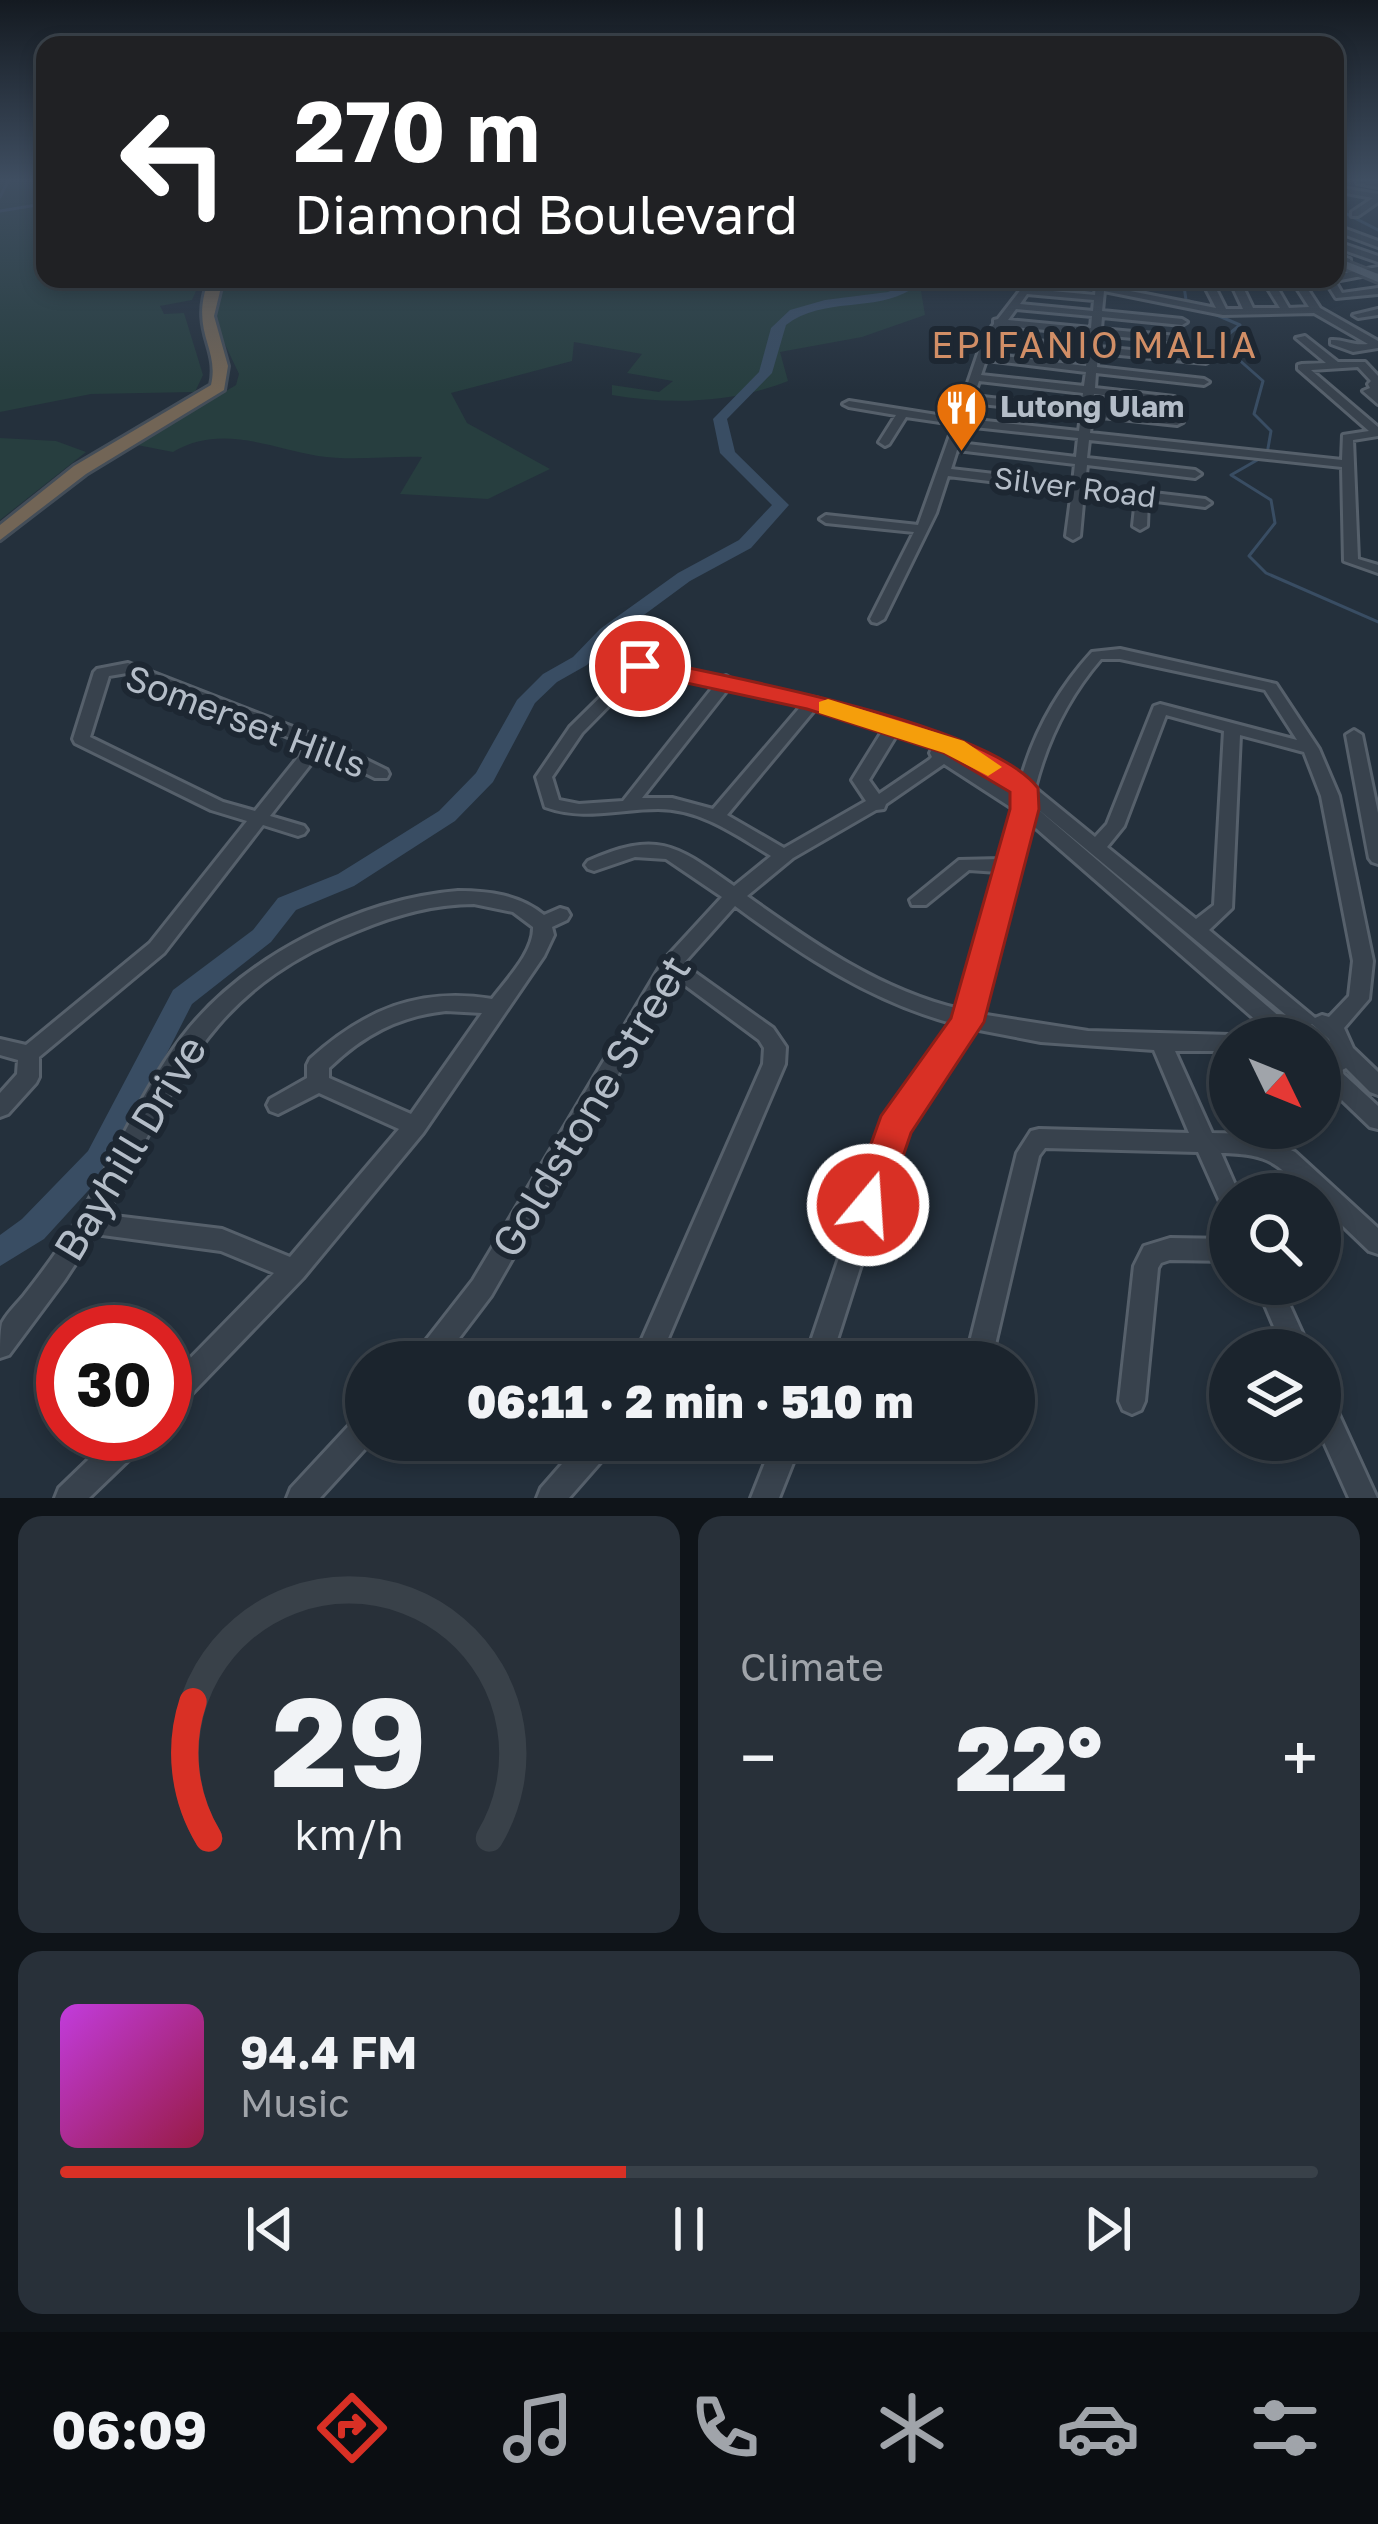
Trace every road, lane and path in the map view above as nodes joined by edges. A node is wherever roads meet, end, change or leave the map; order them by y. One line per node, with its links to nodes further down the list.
1 (1345, 251): 3 (street)
2 (1344, 262): 3 (main road)
3 (1375, 271): 4 (street)
4 (1344, 276)
5 (213, 288): 65 (highway)
6 (1029, 288): 17 (street)
7 (1101, 288): 23 (street)
8 (1105, 288): 16 (street)
9 (1157, 288): 16 (street)
10 (1211, 288): 21 (street)
11 (1238, 288): 20 (street)
12 (1273, 288): 18 (street)
13 (1302, 288): 19 (street)
14 (1335, 288): 15 (street)
15 (1378, 291)
16 (1155, 300): 21 (street)
17 (1015, 306): 23 (street); 25 (street)
18 (1286, 310): 19 (street); 20 (street)
19 (1316, 310): 32 (street)
20 (1249, 311): 21 (street)
21 (1223, 312)
22 (1378, 312): 24 (street)
23 (1098, 315): 26 (street); 27 (street)
24 (1358, 315)
25 (997, 322): 27 (street); 29 (street)
26 (1182, 322)
27 (1096, 332): 30 (street); 33 (street)
28 (1301, 338): 38 (street)
29 (988, 339): 33 (street); 34 (street)
30 (1177, 339)
31 (1335, 342): 32 (street)
32 (1378, 345)
33 (1094, 349): 35 (street); 39 (street)
34 (983, 357): 39 (street); 40 (street)
35 (1206, 360)
36 (1378, 363): 37 (street)
37 (1360, 364): 38 (street); 45 (street)
38 (1335, 365): 51 (street)
39 (1092, 370): 41 (street); 42 (street)
40 (974, 377): 42 (street); 43 (street)
41 (1204, 382)
42 (1089, 391): 44 (street); 48 (street)
43 (968, 399): 48 (street); 49 (street)
44 (1174, 400)
45 (1378, 401)
46 (849, 404): 47 (street)
47 (904, 411): 49 (street); 53 (street)
48 (1085, 412): 50 (street); 52 (street)
49 (962, 422): 52 (street); 54 (street)
50 (1177, 422)
51 (1378, 433): 56 (street)
52 (1083, 436): 55 (street); 56 (street)
53 (885, 442)
54 (953, 446): 55 (street); 57 (street)
55 (1080, 461): 58 (street); 59 (street)
56 (1345, 464): 67 (street)
57 (945, 472): 59 (street, Silver Road); 64 (street)
58 (1195, 474)
59 (1078, 489): 60 (street, Silver Road); 66 (street)
60 (1142, 496): 61 (street, Silver Road); 63 (street)
61 (1205, 503)
62 (826, 519): 64 (street)
63 (1140, 526)
64 (921, 529): 68 (street)
65 (0, 534)
66 (1073, 536)
67 (1378, 569)
68 (877, 619)
69 (726, 681): 70 (street); 79 (street); 79 (street)
70 (813, 702): 72 (street); 81 (street)
71 (1232, 728): 75 (street); 84 (street); 91 (street)
72 (892, 729): 76 (street); 80 (street)
73 (1354, 735): 86 (street)
74 (318, 742): 77 (street, Somerset Hills); 82 (street); 82 (street, Somerset Hills)
75 (1311, 749): 78 (street); 96 (street)
76 (949, 752): 78 (street); 80 (street, Goldstone Street)
77 (381, 774)
78 (1024, 799): 84 (street); 88 (street); 94 (street)
79 (631, 801): 81 (street)
80 (878, 805): 85 (street, Goldstone Street)
81 (716, 817): 85 (street)
82 (257, 822): 83 (street); 102 (street)
83 (298, 830)
84 (1097, 847): 91 (street)
85 (784, 856): 89 (street, Goldstone Street)
86 (1378, 858)
87 (594, 865): 89 (street)
88 (1009, 866): 90 (street); 97 (street)
89 (740, 897): 92 (street, Goldstone Street); 97 (street)
90 (919, 900)
91 (1197, 929): 95 (street)
92 (671, 965): 118 (street, Goldstone Street); 119 (street)
93 (496, 1007): 105 (street); 111 (street); 114 (street, Bayhill Drive)
94 (1261, 1017)
95 (1303, 1017)
96 (1341, 1018)
97 (967, 1022): 98 (street); 120 (street)
98 (1160, 1043): 99 (street); 112 (street)
99 (1209, 1043)
100 (0, 1047): 102 (street)
101 (1341, 1047): 103 (street)
102 (29, 1054): 109 (street)
103 (1345, 1054): 104 (street); 107 (street)
104 (1341, 1059)
105 (318, 1083): 108 (street); 111 (street)
106 (1341, 1086): 110 (street)
107 (1378, 1086)
108 (278, 1106)
109 (0, 1108)
110 (1378, 1120)
111 (415, 1126): 117 (street)
112 (1204, 1141): 113 (street); 115 (street); 121 (street)
113 (1218, 1173)
114 (88, 1223): 117 (street); 122 (street, Bayhill Drive)
115 (1378, 1243)
116 (1209, 1250): 124 (street)
117 (294, 1270): 123 (street)
118 (441, 1341)
119 (654, 1341)
120 (824, 1341)
121 (983, 1341)
122 (0, 1346)
123 (192, 1375)
124 (1132, 1401)
125 (1341, 1449): 134 (street)
126 (345, 1450): 131 (street)
127 (107, 1461): 130 (street)
128 (583, 1461): 132 (street)
129 (780, 1461): 133 (street)
130 (69, 1498)
131 (302, 1498)
132 (551, 1498)
133 (765, 1498)
134 (1363, 1498)

